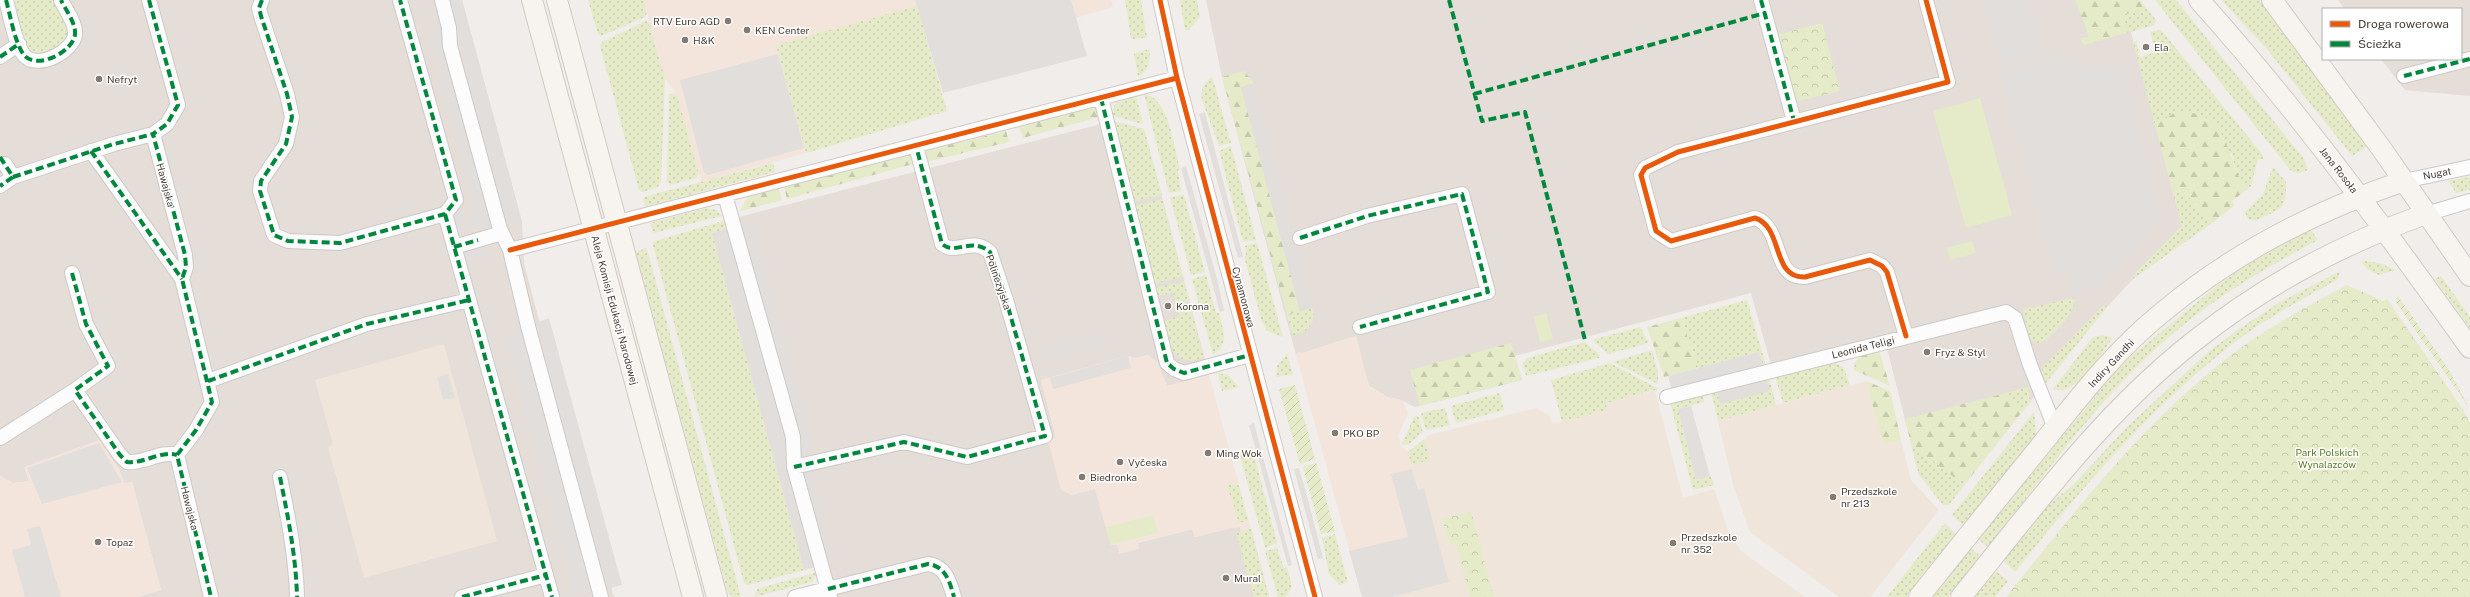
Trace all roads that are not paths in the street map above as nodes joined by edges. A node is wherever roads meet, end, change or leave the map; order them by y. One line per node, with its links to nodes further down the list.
1 (6, 0): 14 (street)
2 (61, 0): 14 (street)
3 (149, 0): 21 (street)
4 (262, 0): 32 (street)
5 (400, 0): 32 (street)
6 (442, 0): 37 (street)
7 (532, 0): 35 (main road, Aleja Komisji Edukacji Narodowej)
8 (557, 0): 34 (main road)
9 (1160, 0): 18 (street, Cynamonowa)
10 (1926, 0): 20 (street)
11 (2199, 0): 30 (main road, Jana Rosoła)
12 (2272, 0): 27 (main road)
13 (1763, 7): 20 (street)
14 (19, 44): 15 (street)
15 (0, 57)
16 (2470, 59): 17 (street)
17 (2404, 76)
18 (1176, 78): 19 (street); 48 (street, Cynamonowa)
19 (1102, 98): 22 (street); 48 (street)
20 (1794, 121): 46 (street)
21 (153, 134): 23 (street); 43 (street, Hawajska)
22 (916, 146): 29 (street); 55 (street, Polinezyjska)
23 (91, 151): 26 (street); 43 (street)
24 (5, 164): 26 (street)
25 (2470, 167): 27 (street, Nugat)
26 (13, 177): 28 (street)
27 (2404, 181): 30 (main road, Indiry Gandhi); 33 (main road)
28 (0, 186)
29 (725, 195): 34 (street); 55 (street)
30 (2359, 196): 36 (main road, Jana Rosoła); 52 (main road, Indiry Gandhi)
31 (2470, 202): 33 (street)
32 (445, 214): 39 (street)
33 (2426, 214): 36 (main road); 42 (main road)
34 (617, 223): 35 (street); 65 (main road)
35 (593, 228): 40 (street); 64 (main road, Aleja Komisji Edukacji Narodowej)
36 (2384, 229): 47 (main road, Jana Rosoła); 70 (main road)
37 (502, 233): 39 (street); 40 (street)
38 (1300, 238): 45 (street)
39 (454, 247): 44 (street)
40 (510, 250): 63 (street)
41 (72, 273): 50 (street)
42 (2470, 276)
43 (182, 279): 49 (street, Hawajska)
44 (469, 300): 49 (street); 57 (street)
45 (1360, 327)
46 (1906, 336): 51 (street, Leonida Teligi); 52 (street, Leonida Teligi)
47 (2470, 348)
48 (1250, 355): 68 (street, Cynamonowa)
49 (208, 381): 54 (street, Hawajska)
50 (75, 390): 53 (street); 54 (street)
51 (1666, 397)
52 (2055, 428): 69 (main road, Indiry Gandhi)
53 (0, 438)
54 (177, 455): 59 (street, Hawajska)
55 (794, 467): 58 (street)
56 (280, 477): 60 (street)
57 (546, 575): 61 (street); 62 (street)
58 (829, 593): 66 (street); 67 (street)
59 (211, 597)
60 (297, 597)
61 (462, 597)
62 (552, 597)
63 (601, 597)
64 (693, 597)
65 (717, 597)
66 (795, 597)
67 (954, 597)
68 (1315, 597)
69 (1919, 597)
70 (1961, 597)

